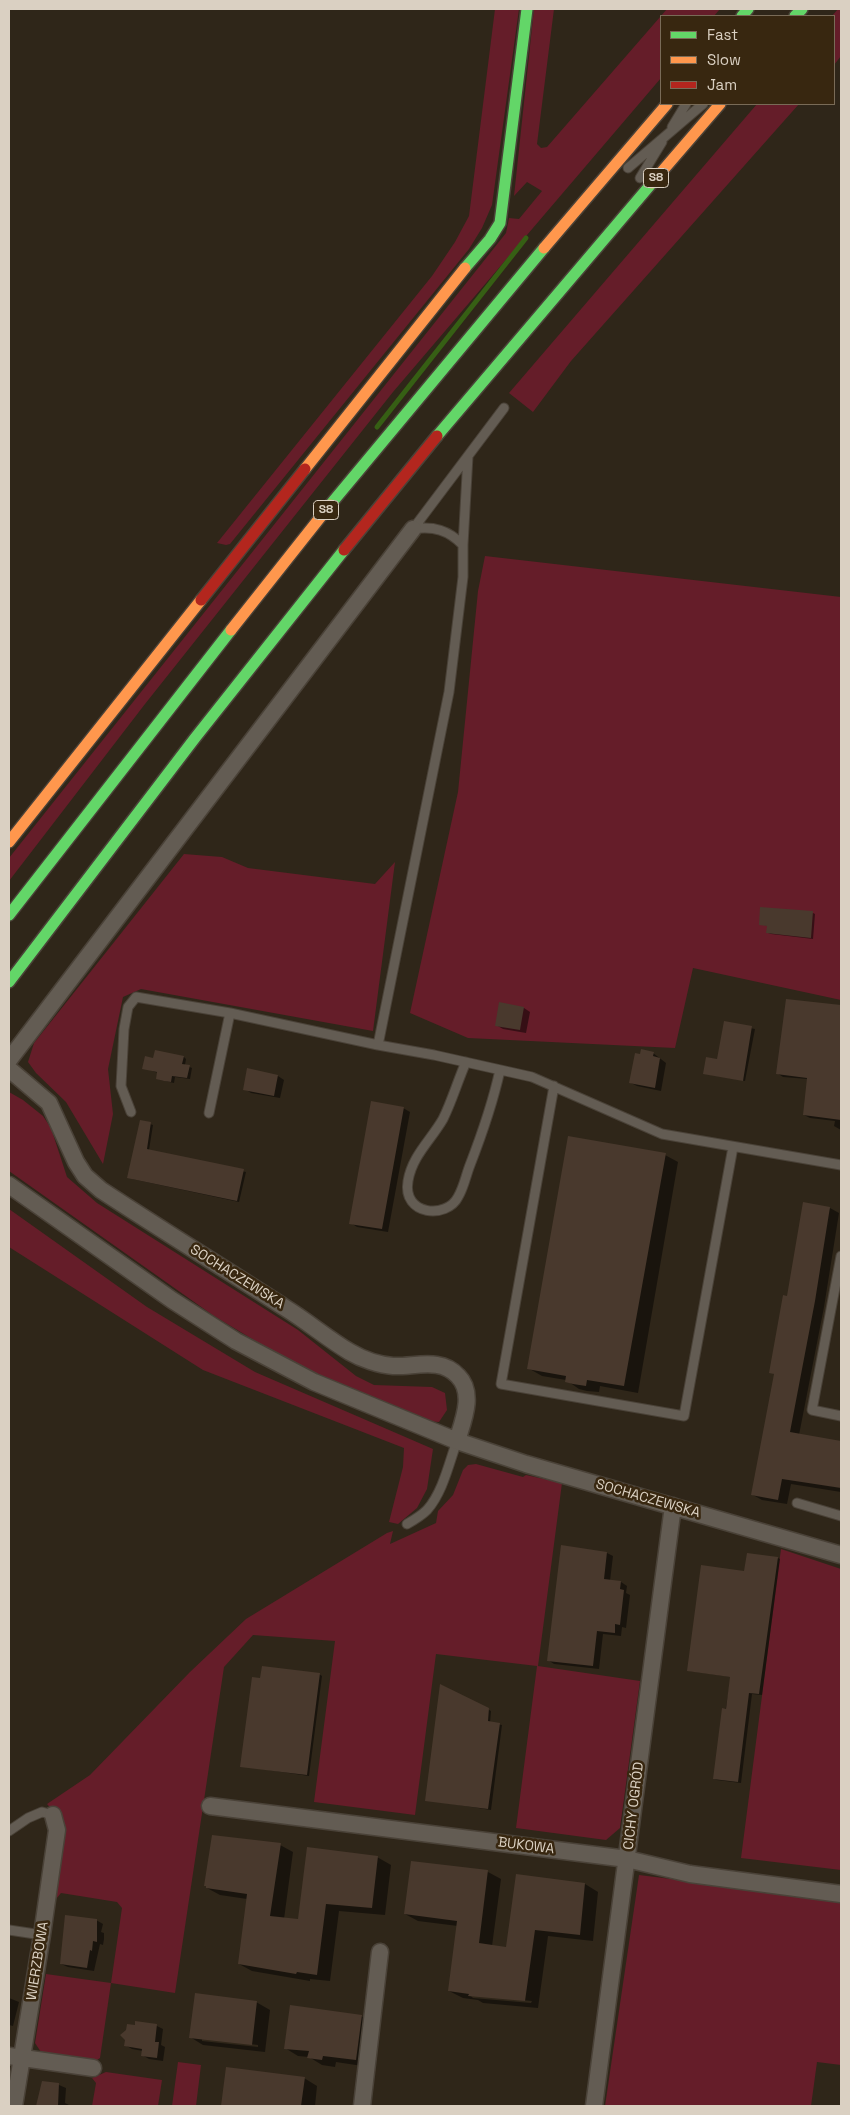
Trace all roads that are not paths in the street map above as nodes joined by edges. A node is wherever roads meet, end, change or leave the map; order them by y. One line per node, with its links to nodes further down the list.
1 (527, 9): 15 (main road)
2 (666, 105): 9 (main road, S8)
3 (685, 105): 6 (lane)
4 (702, 105): 6 (lane)
5 (719, 105): 10 (main road, S8)
6 (667, 134): 7 (lane); 9 (lane)
7 (636, 184)
8 (631, 193): 10 (lane)
9 (567, 220): 16 (main road, S8)
10 (600, 243): 17 (main road, S8)
11 (504, 408): 12 (lane)
12 (468, 456): 13 (lane); 14 (lane)
13 (414, 529): 14 (lane); 20 (street)
14 (463, 545): 19 (lane)
15 (9, 842)
16 (9, 915)
17 (9, 982)
18 (230, 1013): 19 (lane); 25 (lane); 26 (lane)
19 (378, 1044): 21 (lane)
20 (9, 1060)
21 (466, 1062): 23 (lane); 23 (lane)
22 (9, 1069): 32 (street, SOCHACZEWSKA)
23 (500, 1070): 24 (lane)
24 (554, 1086): 27 (lane); 27 (lane)
25 (131, 1112)
26 (209, 1113)
27 (733, 1148): 28 (lane)
28 (841, 1165)
29 (9, 1185): 32 (street, SOCHACZEWSKA)
30 (841, 1256): 31 (lane)
31 (841, 1416)
32 (457, 1441): 34 (street, SOCHACZEWSKA); 36 (lane)
33 (797, 1503): 35 (lane)
34 (673, 1506): 37 (street, SOCHACZEWSKA); 41 (street, CICHY OGRÓD)
35 (841, 1516)
36 (408, 1524)
37 (841, 1555)
38 (210, 1806): 41 (street, BUKOWA)
39 (54, 1815): 40 (lane); 44 (street, WIERZBOWA)
40 (9, 1831)
41 (627, 1859): 42 (street, BUKOWA); 50 (street, CICHY OGRÓD)
42 (841, 1894)
43 (9, 1930): 44 (lane)
44 (42, 1935): 46 (street, WIERZBOWA)
45 (380, 1952): 49 (street)
46 (16, 2057): 47 (street); 48 (street, WIERZBOWA)
47 (93, 2068)
48 (14, 2106)
49 (362, 2106)
50 (594, 2106)

